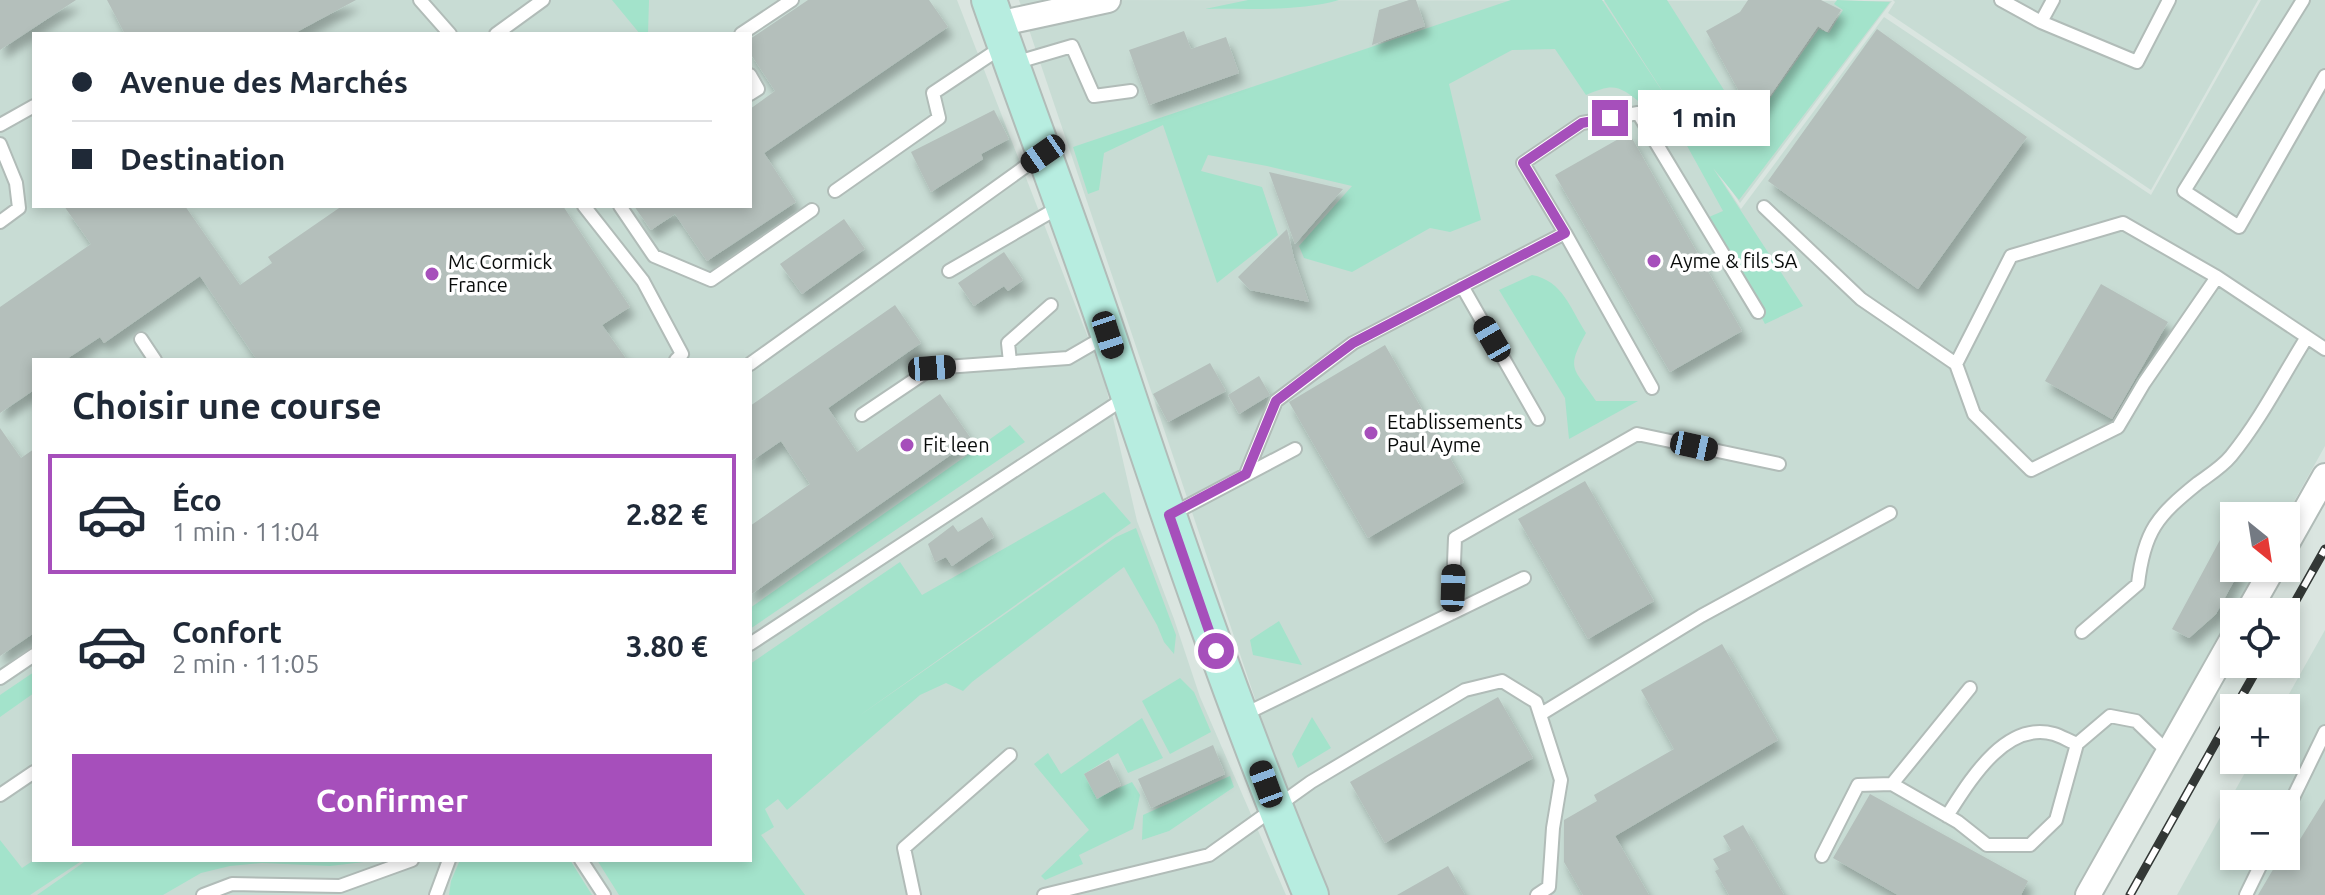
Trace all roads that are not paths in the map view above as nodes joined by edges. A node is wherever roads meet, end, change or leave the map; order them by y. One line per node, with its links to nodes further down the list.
1 (420, 0): 11 (lane)
2 (543, 0): 12 (lane)
3 (792, 0): 13 (lane)
4 (1108, 0): 10 (street)
5 (2001, 0): 9 (lane)
6 (2053, 0): 9 (lane)
7 (2169, 0): 9 (lane)
8 (2303, 0): 14 (lane)
9 (2041, 22)
10 (1008, 25): 15 (lane); 19 (street); 20 (lane)
11 (448, 32)
12 (499, 32)
13 (744, 32)
14 (2325, 76)
15 (1131, 91)
16 (32, 107): 17 (lane)
17 (0, 125)
18 (0, 144): 26 (lane)
19 (1043, 154): 21 (street); 40 (lane)
20 (835, 191)
21 (1062, 206): 28 (lane); 33 (street)
22 (1764, 207): 41 (lane)
23 (586, 208): 38 (lane)
24 (621, 208): 25 (lane)
25 (812, 210)
26 (0, 222)
27 (1565, 233): 30 (lane); 32 (lane); 42 (lane)
28 (949, 271)
29 (2217, 277): 34 (lane); 41 (lane); 41 (lane)
30 (1462, 286): 45 (lane); 48 (lane)
31 (1051, 305): 39 (lane)
32 (1758, 312)
33 (1108, 335): 39 (lane); 43 (street)
34 (2307, 337): 36 (lane); 55 (lane)
35 (141, 339): 37 (lane)
36 (2325, 349)
37 (154, 358)
38 (678, 358)
39 (1010, 362): 44 (lane)
40 (752, 363)
41 (1956, 364)
42 (1652, 388)
43 (1128, 396): 51 (street); 56 (lane)
44 (862, 415)
45 (1538, 419)
46 (1295, 449): 48 (lane)
47 (1779, 464): 54 (lane)
48 (1246, 474): 51 (lane)
49 (2325, 476): 52 (street)
50 (1890, 513): 61 (lane)
51 (1169, 515): 62 (street)
52 (2300, 520)
53 (1524, 578): 54 (lane)
54 (1452, 613): 62 (lane)
55 (2082, 632)
56 (752, 643)
57 (32, 656): 59 (lane)
58 (2220, 661): 65 (street)
59 (0, 678)
60 (1970, 688): 68 (lane)
61 (1541, 714): 71 (lane); 85 (lane)
62 (1240, 716): 71 (street)
63 (2325, 732): 69 (lane)
64 (2077, 744): 65 (lane); 72 (lane); 72 (lane)
65 (2168, 752): 86 (street)
66 (1010, 755): 82 (lane)
67 (32, 773): 70 (lane)
68 (1892, 784): 72 (lane); 73 (lane)
69 (2297, 790)
70 (0, 795)
71 (1274, 807): 83 (lane); 84 (street)
72 (1947, 816)
73 (1822, 856)
74 (407, 862): 78 (lane)
75 (448, 862): 80 (lane)
76 (582, 862): 81 (lane)
77 (2258, 870): 87 (lane)
78 (340, 891): 79 (lane)
79 (203, 895)
80 (436, 895)
81 (604, 895)
82 (914, 895)
83 (1044, 895)
84 (1311, 895)
85 (1537, 895)
86 (2088, 895)
87 (2246, 895)

